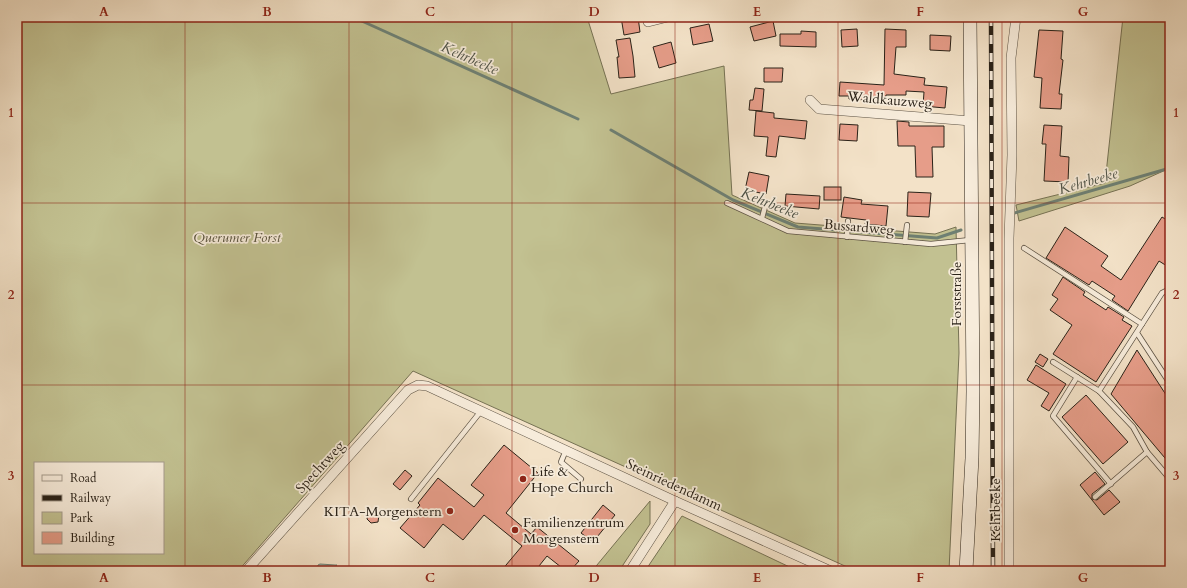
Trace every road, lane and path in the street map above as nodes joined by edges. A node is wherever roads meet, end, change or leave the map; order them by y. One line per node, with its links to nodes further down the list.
1 (668, 17): 5 (street)
2 (821, 17): 3 (street)
3 (970, 17): 7 (main road, Forststraße)
4 (1016, 17): 40 (street, Kehrbeeke)
5 (648, 22)
6 (810, 100): 7 (street, Waldkauzweg)
7 (971, 121): 14 (main road, Forststraße)
8 (727, 203): 10 (lane, Bussardweg)
9 (766, 203): 10 (lane)
10 (762, 218): 13 (lane, Bussardweg)
11 (848, 221): 13 (lane)
12 (907, 225): 15 (lane)
13 (846, 237): 15 (lane, Bussardweg)
14 (972, 239): 15 (lane, Bussardweg); 39 (main road, Forststraße)
15 (905, 242)
16 (1024, 248): 18 (lane)
17 (1170, 289): 18 (lane)
18 (1142, 324): 19 (lane)
19 (1136, 333): 22 (lane); 24 (lane)
20 (1053, 362): 21 (lane)
21 (1077, 377): 24 (lane); 32 (lane)
22 (1169, 382)
23 (418, 385): 25 (street, Steinriedendamm); 36 (street, Spechtweg)
24 (1099, 390): 27 (lane)
25 (481, 411): 26 (street, Steinriedendamm); 34 (lane)
26 (566, 450): 30 (lane); 35 (street, Steinriedendamm)
27 (1147, 452): 29 (lane); 32 (lane)
28 (1170, 470): 29 (lane)
29 (1166, 474): 31 (lane)
30 (581, 479)
31 (1170, 479)
32 (1111, 484): 33 (lane)
33 (1095, 497)
34 (411, 498)
35 (676, 502): 37 (street); 38 (street, Steinriedendamm)
36 (246, 571)
37 (630, 571)
38 (831, 571)
39 (966, 571)
40 (1009, 571)

